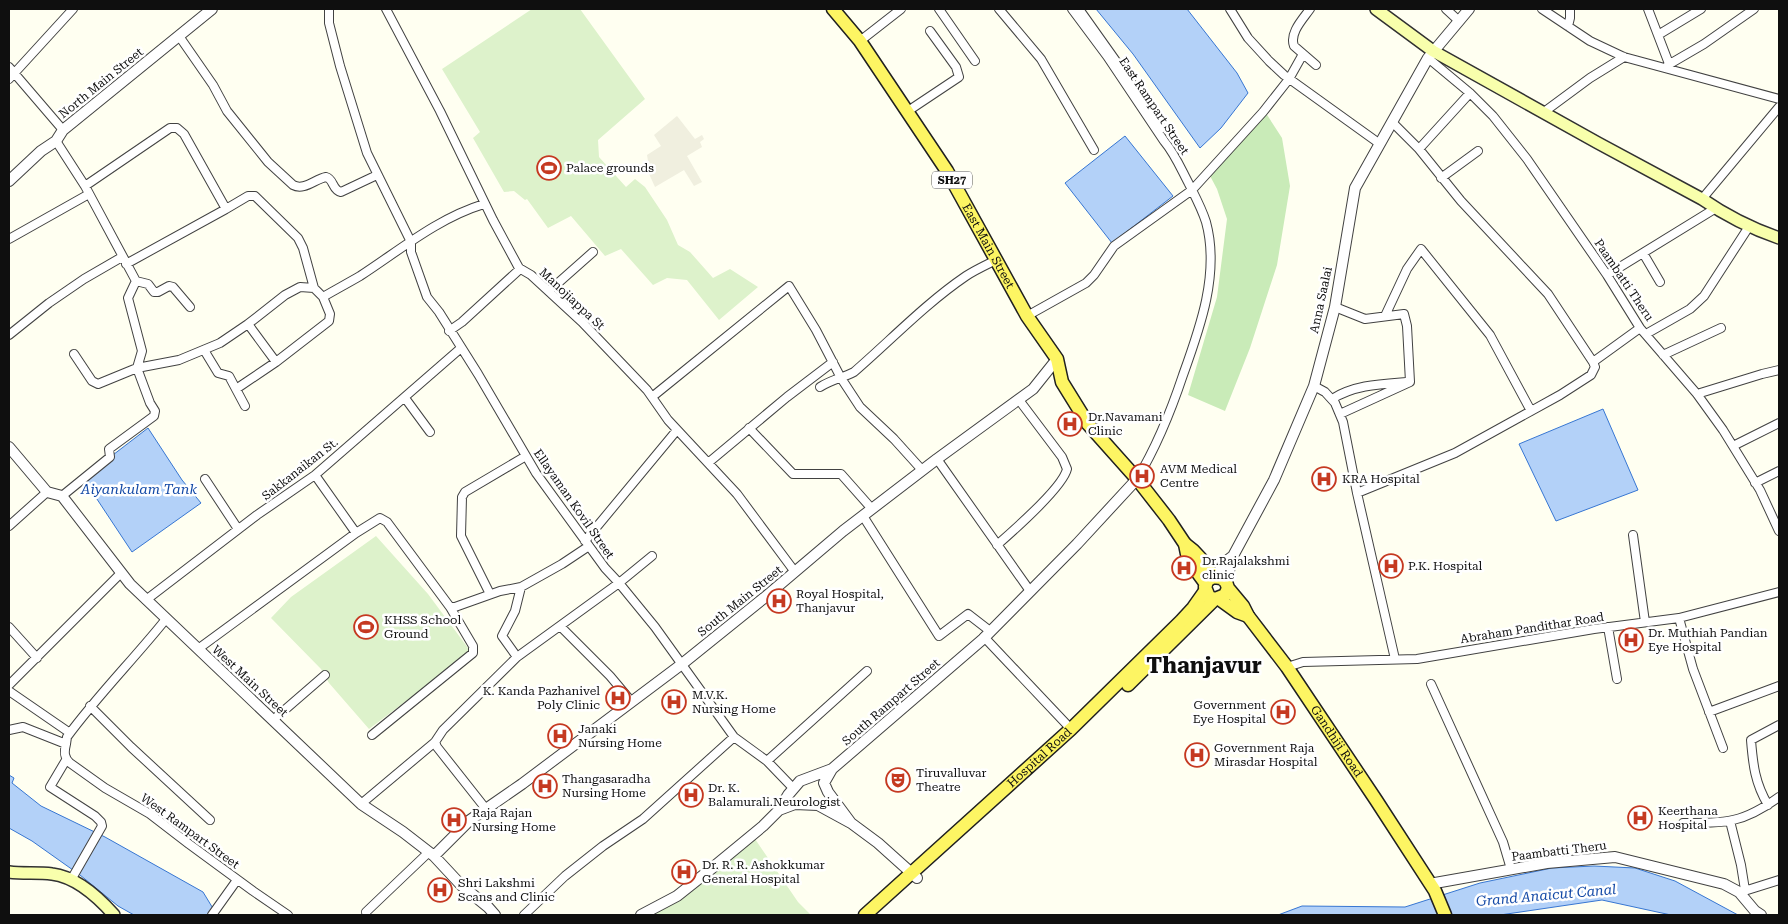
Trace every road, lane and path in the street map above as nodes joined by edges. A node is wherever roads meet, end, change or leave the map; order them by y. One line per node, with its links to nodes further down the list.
1 (74, 9): 33 (street)
2 (212, 9): 25 (street, North Main Street)
3 (329, 9): 49 (street)
4 (386, 9): 56 (street, Manojiappa St)
5 (833, 9): 26 (main road, East Main Street / SH27)
6 (901, 9): 26 (street)
7 (939, 9): 30 (street)
8 (999, 9): 46 (street)
9 (1072, 9): 48 (street, East Rampart Street)
10 (1079, 9): 48 (street)
11 (1230, 9): 34 (street)
12 (1310, 9): 27 (street)
13 (1376, 9): 28 (main road)
14 (1446, 9): 21 (street)
15 (1469, 9): 21 (street, Anna Saalai)
16 (1542, 9): 22 (street)
17 (1570, 9): 22 (street)
18 (1648, 9): 24 (street)
19 (1701, 9): 24 (street)
20 (1754, 9): 32 (street)
21 (1459, 21): 28 (street, Anna Saalai)
22 (1568, 26): 29 (street)
23 (930, 30): 39 (street)
24 (1658, 35): 32 (street)
25 (179, 36): 42 (street, North Main Street); 49 (street)
26 (860, 41): 39 (main road, East Main Street / SH27)
27 (1303, 54): 31 (street); 34 (street)
28 (1431, 55): 36 (street, Paambatti Theru); 40 (main road); 41 (street, Anna Saalai)
29 (1624, 57): 32 (street); 40 (street)
30 (974, 61)
31 (1316, 65)
32 (1670, 68): 37 (street)
33 (12, 70): 35 (street); 42 (street)
34 (1289, 78): 44 (street); 53 (street)
35 (9, 79)
36 (1470, 93): 45 (street); 68 (street, Paambatti Theru)
37 (1779, 99)
38 (1779, 107): 55 (street)
39 (908, 111): 66 (main road, East Main Street / SH27)
40 (1544, 112): 55 (main road)
41 (1392, 122): 44 (street, Anna Saalai); 45 (street)
42 (63, 130): 43 (street, North Main Street)
43 (56, 141): 51 (street, North Main Street); 52 (street)
44 (1380, 144): 75 (street, Anna Saalai)
45 (1419, 149): 50 (street)
46 (1094, 150)
47 (1478, 151): 50 (street)
48 (1173, 152): 53 (street, East Rampart Street)
49 (377, 174): 62 (street)
50 (1441, 178): 90 (street)
51 (9, 180)
52 (85, 186): 54 (street); 58 (street)
53 (1192, 190): 76 (street); 119 (street, East Rampart Street)
54 (89, 194): 61 (street); 65 (street)
55 (1702, 199): 57 (main road)
56 (484, 204): 62 (street); 67 (street, Manojiappa St)
57 (1716, 208): 59 (main road); 64 (street)
58 (226, 209): 65 (street); 71 (street)
59 (1750, 225): 60 (main road); 80 (street)
60 (1779, 238)
61 (9, 239)
62 (411, 242): 73 (street); 81 (street, Ellayaman Kovil Street)
63 (593, 252): 72 (street)
64 (1643, 253): 68 (street); 70 (street)
65 (124, 260): 69 (street); 82 (street)
66 (996, 260): 76 (main road, East Main Street / SH27); 93 (street)
67 (520, 269): 72 (street, Manojiappa St); 81 (street)
68 (1607, 275): 80 (street, Paambatti Theru)
69 (136, 281): 74 (street); 91 (street)
70 (1660, 282)
71 (314, 288): 73 (street); 78 (street)
72 (549, 291): 99 (street, Manojiappa St)
73 (322, 297): 88 (street)
74 (190, 307)
75 (1334, 307): 77 (street); 95 (street, Anna Saalai)
76 (1027, 316): 87 (main road, East Main Street / SH27)
77 (1384, 316): 94 (street); 104 (street)
78 (248, 324): 84 (street); 88 (street)
79 (1721, 328): 86 (street)
80 (1643, 331): 86 (street, Paambatti Theru); 90 (street)
81 (451, 333): 83 (street, Ellayaman Kovil Street)
82 (9, 335)
83 (461, 348): 100 (street, Sakkanaikan St.); 112 (street, Ellayaman Kovil Street)
84 (204, 350): 91 (street); 97 (street)
85 (74, 354): 91 (street)
86 (1663, 355): 98 (street, Paambatti Theru)
87 (1057, 360): 102 (street, South Main Street); 119 (main road, SH27)
88 (276, 362): 97 (street)
89 (833, 362): 93 (street); 99 (street); 107 (street)
90 (1593, 362): 104 (street)
91 (137, 368): 123 (street)
92 (1779, 370): 98 (street)
93 (841, 378): 96 (street); 115 (street)
94 (1410, 382): 101 (street); 105 (street)
95 (1314, 386): 101 (street); 137 (street, Anna Saalai)
96 (820, 387)
97 (236, 388): 103 (street)
98 (1697, 394): 110 (street, Paambatti Theru)
99 (652, 397): 108 (street, Manojiappa St)
100 (405, 398): 109 (street); 117 (street, Sakkanaikan St.)
101 (1332, 399): 105 (street)
102 (1019, 400): 113 (street, South Main Street); 132 (street)
103 (245, 406)
104 (1531, 411): 122 (street)
105 (1340, 414): 122 (street)
106 (1779, 423): 110 (street)
107 (749, 428): 114 (street); 124 (street)
108 (677, 430): 114 (street, Manojiappa St); 131 (street)
109 (430, 432)
110 (1733, 446): 120 (street, Paambatti Theru)
111 (9, 447): 121 (street)
112 (526, 456): 131 (street, Ellayaman Kovil Street); 141 (street)
113 (937, 458): 115 (street, South Main Street); 132 (street)
114 (708, 463): 134 (street, Manojiappa St)
115 (922, 470): 124 (street, South Main Street)
116 (1779, 471): 120 (street)
117 (315, 474): 127 (street, Sakkanaikan St.); 129 (street)
118 (205, 479): 127 (street)
119 (1137, 479): 137 (main road, SH27); 139 (street, South Rampart Street)
120 (1755, 483): 128 (street, Paambatti Theru)
121 (47, 492): 123 (street); 126 (street)
122 (1357, 493): 156 (street)
123 (62, 496): 135 (street, West Main Street)
124 (872, 509): 125 (street, South Main Street)
125 (863, 516): 134 (street, South Main Street); 152 (street)
126 (9, 526)
127 (238, 530): 143 (street, Sakkanaikan St.)
128 (1779, 530)
129 (356, 533): 144 (street); 153 (street)
130 (1633, 535): 148 (street)
131 (587, 544): 136 (street, Ellayaman Kovil Street); 138 (street)
132 (997, 544): 139 (street)
133 (652, 556): 136 (street)
134 (795, 572): 157 (street, South Main Street)
135 (120, 574): 143 (street, West Main Street); 155 (street)
136 (619, 583): 149 (street); 157 (street, Ellayaman Kovil Street)
137 (1215, 583): 142 (main road, Gandhiji Road); 145 (main road, Gandhiji Road / SH27); 171 (main road, Hospital Road)
138 (521, 587): 141 (street); 154 (street)
139 (1030, 591): 152 (street, South Rampart Street)
140 (1779, 592): 146 (street, Abraham Pandithar Road)
141 (490, 594): 144 (street)
142 (1217, 599): 145 (main road, Gandhiji Road / SH27); 195 (main road, Hospital Road)
143 (146, 600): 147 (street, West Main Street)
144 (450, 607): 174 (street)
145 (1248, 616): 158 (main road, Gandhiji Road / SH27)
146 (1679, 618): 148 (street, Abraham Pandithar Road); 168 (street)
147 (166, 619): 153 (street, West Main Street); 167 (street)
148 (1646, 622): 151 (street, Abraham Pandithar Road)
149 (560, 626): 154 (street); 166 (street)
150 (9, 627): 155 (street)
151 (1608, 627): 156 (street, Abraham Pandithar Road); 161 (street)
152 (987, 634): 171 (street); 181 (street, South Rampart Street)
153 (198, 649): 169 (street, West Main Street)
154 (516, 657): 176 (street)
155 (37, 658): 163 (street)
156 (1395, 659): 158 (street, Abraham Pandithar Road)
157 (682, 664): 166 (street, South Main Street); 175 (street, Ellayaman Kovil Street)
158 (1286, 667): 199 (main road, Gandhiji Road / SH27)
159 (867, 672): 180 (street)
160 (325, 675): 169 (street)
161 (1617, 679)
162 (1431, 684): 193 (street)
163 (9, 685)
164 (1779, 686): 168 (street)
165 (9, 691): 173 (street)
166 (631, 701): 186 (street, South Main Street)
167 (90, 706): 173 (street); 188 (street)
168 (1709, 712): 178 (street)
169 (273, 720): 184 (street, West Main Street)
170 (1779, 725): 185 (street)
171 (1071, 729): 195 (main road, Hospital Road)
172 (9, 730): 177 (street)
173 (70, 733): 177 (street)
174 (372, 735)
175 (734, 737): 180 (street, Ellayaman Kovil Street); 206 (street)
176 (435, 742): 184 (street); 186 (street)
177 (66, 744): 179 (street)
178 (1723, 748)
179 (66, 760): 196 (street); 197 (street, West Rampart Street)
180 (767, 761): 182 (street, Ellayaman Kovil Street)
181 (832, 770): 182 (street, South Rampart Street); 190 (street)
182 (793, 788): 187 (street, South Rampart Street)
183 (1779, 797): 185 (street)
184 (361, 804): 192 (street, West Main Street)
185 (1768, 805): 189 (street)
186 (486, 809): 192 (street, South Main Street)
187 (779, 810): 190 (street); 207 (street, South Rampart Street)
188 (210, 820)
189 (1730, 822): 191 (street); 200 (street)
190 (851, 823): 195 (street)
191 (1683, 824)
192 (431, 854): 201 (street); 205 (street, West Main Street)
193 (1511, 869): 199 (street, Paambatti Theru); 200 (street, Paambatti Theru)
194 (9, 872): 196 (main road)
195 (914, 876): 208 (main road, Hospital Road); 209 (main road, Hospital Road)
196 (73, 877): 202 (main road)
197 (237, 880): 203 (street); 204 (street, West Rampart Street)
198 (1779, 880): 200 (street)
199 (1433, 890): 210 (main road, Gandhiji Road / SH27); 211 (main road, SH27)
200 (1742, 891): 212 (street, Paambatti Theru)
201 (366, 912)
202 (114, 915)
203 (212, 915)
204 (288, 915)
205 (494, 915)
206 (524, 915)
207 (641, 915)
208 (866, 915)
209 (876, 915)
210 (1437, 915)
211 (1445, 915)
212 (1761, 915)

